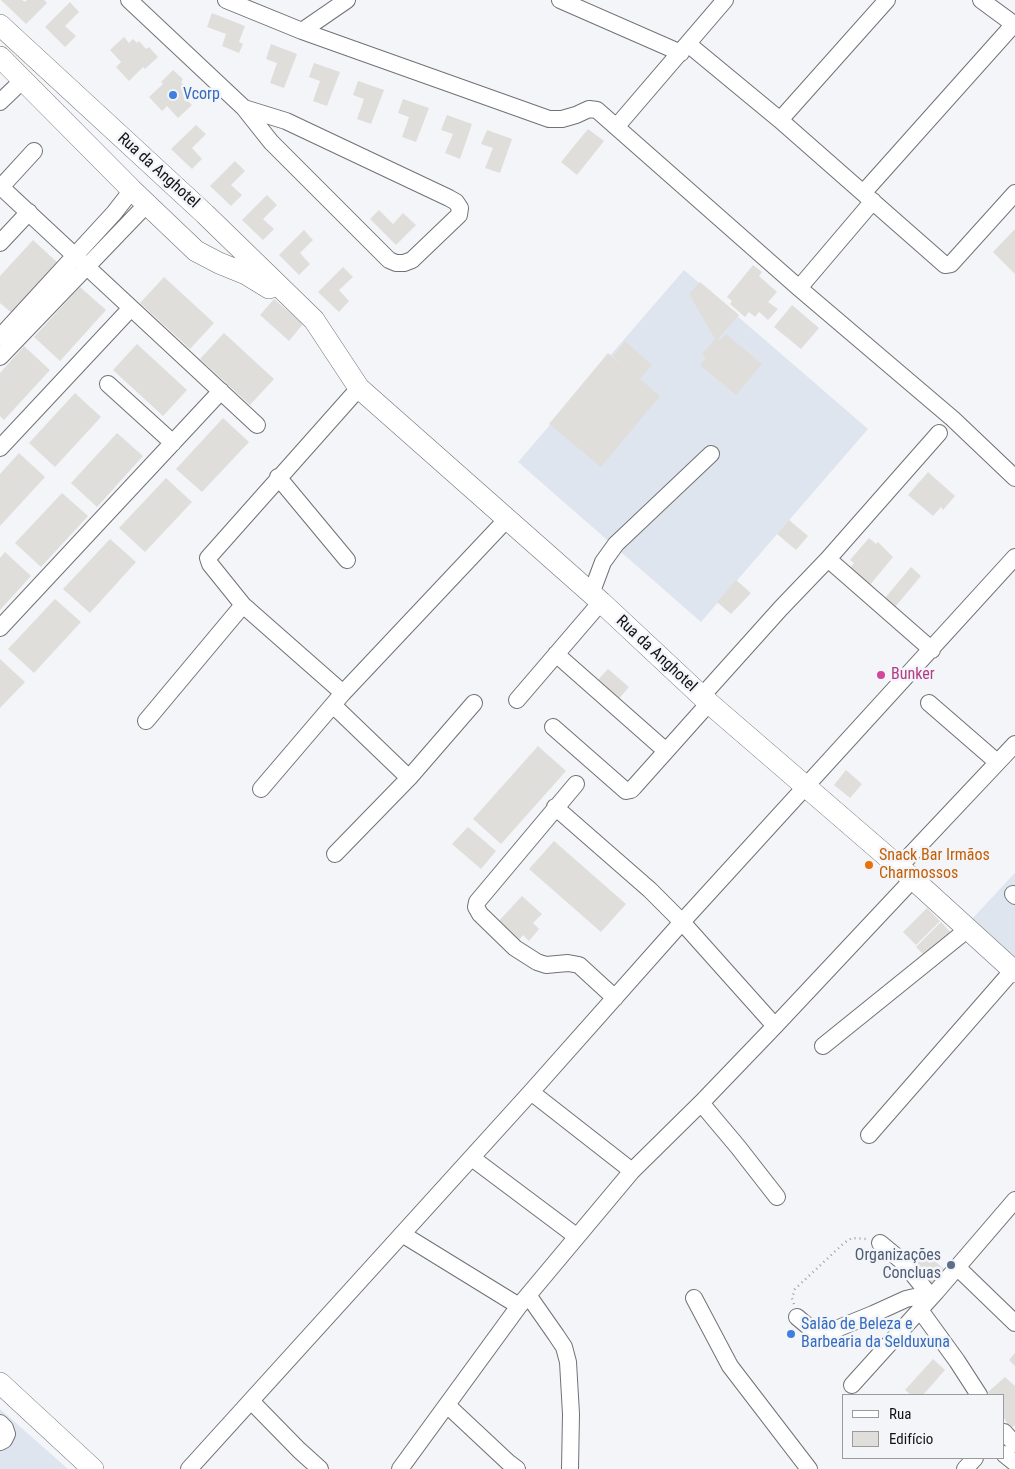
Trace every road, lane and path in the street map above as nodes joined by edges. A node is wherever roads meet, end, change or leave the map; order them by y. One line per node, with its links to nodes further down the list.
1 (129, 0): 15 (street)
2 (226, 0): 10 (street)
3 (347, 0): 10 (street)
4 (560, 0): 11 (street)
5 (726, 0): 11 (street)
6 (886, 0): 16 (street)
7 (981, 0): 8 (street)
8 (1014, 24): 23 (street)
9 (0, 25): 30 (main road, Rua da Anghotel)
10 (302, 31): 18 (street)
11 (685, 48): 16 (street); 18 (street)
12 (0, 58): 13 (main road, Rua da Anghotel)
13 (23, 80): 14 (street); 24 (main road, Rua da Anghotel)
14 (0, 102)
15 (244, 108): 17 (street); 19 (street)
16 (780, 120): 23 (street)
17 (286, 121): 19 (street); 19 (street)
18 (618, 126): 28 (street)
19 (271, 142)
20 (34, 151): 21 (street)
21 (3, 193): 25 (street)
22 (1015, 193): 23 (street)
23 (868, 196): 28 (street)
24 (139, 197): 27 (street); 30 (main road, Rua da Anghotel)
25 (28, 212): 26 (street); 27 (street)
26 (0, 243)
27 (81, 261): 29 (street); 31 (street); 32 (street)
28 (799, 288): 42 (street)
29 (131, 308): 35 (street); 39 (street)
30 (314, 320): 34 (main road, Rua da Anghotel)
31 (0, 337)
32 (0, 358)
33 (108, 384): 38 (street)
34 (359, 388): 41 (street); 43 (main road, Rua da Anghotel)
35 (221, 392): 36 (street); 38 (street)
36 (257, 424)
37 (939, 434): 45 (street)
38 (172, 443): 49 (street)
39 (0, 448)
40 (711, 454): 47 (street)
41 (278, 477): 46 (street); 48 (street)
42 (1015, 478)
43 (507, 518): 47 (main road, Rua da Anghotel); 52 (street)
44 (1015, 557): 50 (street)
45 (828, 559): 50 (street); 53 (street)
46 (347, 560)
47 (596, 598): 51 (street); 53 (main road, Rua da Anghotel)
48 (244, 605): 52 (street); 57 (street)
49 (0, 628)
50 (932, 650): 65 (street)
51 (556, 654): 54 (street); 60 (street)
52 (338, 699): 62 (street); 64 (street)
53 (705, 699): 60 (street); 65 (main road, Rua da Anghotel)
54 (517, 700)
55 (474, 703): 62 (street)
56 (929, 703): 61 (street)
57 (146, 720)
58 (553, 727): 60 (street)
59 (1015, 744): 61 (street)
60 (666, 750)
61 (998, 762): 68 (street)
62 (408, 778): 67 (street)
63 (576, 784): 66 (street)
64 (261, 788)
65 (806, 788): 68 (main road, Rua da Anghotel); 69 (street)
66 (555, 807): 69 (street); 72 (street)
67 (335, 854)
68 (906, 873): 70 (main road, Rua da Anghotel); 73 (street)
69 (682, 922): 72 (street); 73 (street)
70 (968, 929): 71 (main road, Rua da Anghotel); 74 (street)
71 (1014, 971): 77 (street)
72 (615, 998): 75 (street)
73 (775, 1026): 76 (street)
74 (823, 1046)
75 (531, 1092): 78 (street); 79 (street)
76 (701, 1103): 79 (street); 80 (street)
77 (869, 1135)
78 (472, 1158): 82 (street); 83 (street)
79 (632, 1171): 83 (street)
80 (777, 1197)
81 (1015, 1200): 86 (street)
82 (402, 1234): 89 (street); 96 (street)
83 (576, 1236): 89 (street)
84 (852, 1238): 91 (path)
85 (880, 1243): 87 (street)
86 (957, 1267): 87 (street); 92 (street)
87 (932, 1293): 90 (street); 91 (street)
88 (694, 1298): 111 (street)
89 (523, 1300): 97 (street); 110 (street)
90 (920, 1310): 93 (street); 95 (street)
91 (797, 1317)
92 (1015, 1323)
93 (852, 1385)
94 (1, 1386): 106 (main road)
95 (977, 1394)
96 (251, 1401): 107 (street); 108 (street)
97 (447, 1405): 105 (street); 109 (street)
98 (0, 1423): 100 (street)
99 (1005, 1433): 101 (street)
100 (0, 1442)
101 (1015, 1444)
102 (1005, 1455): 104 (street)
103 (974, 1459): 112 (street)
104 (1015, 1463)
105 (510, 1467)
106 (93, 1469)
107 (189, 1469)
108 (320, 1469)
109 (400, 1469)
110 (570, 1469)
111 (809, 1469)
112 (965, 1469)

